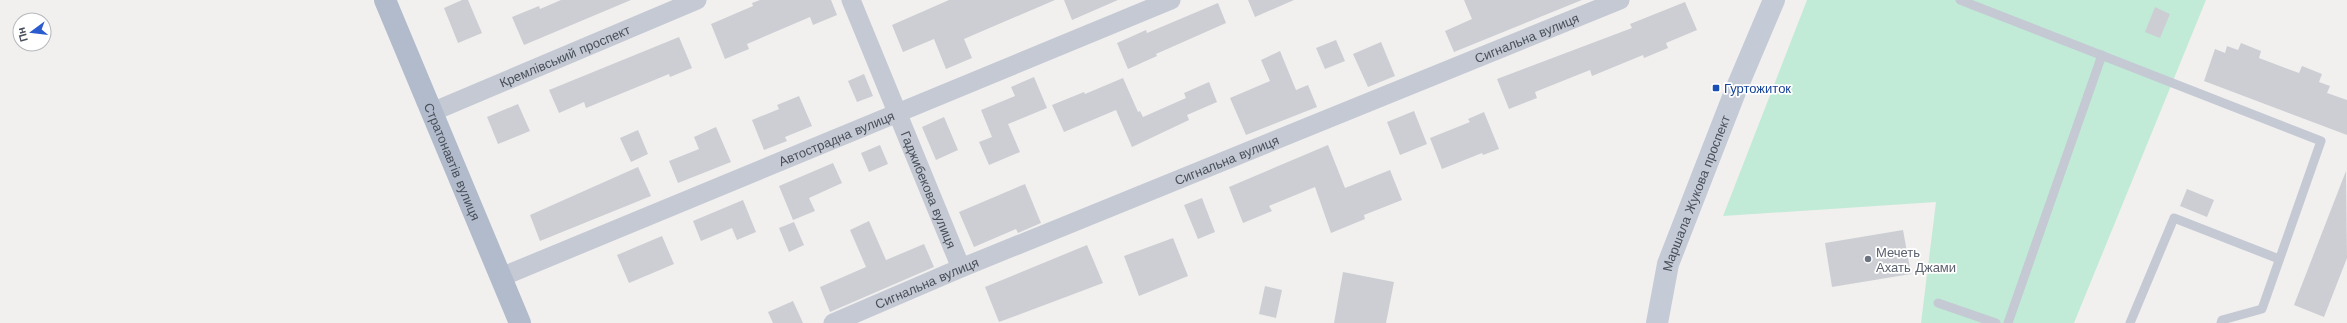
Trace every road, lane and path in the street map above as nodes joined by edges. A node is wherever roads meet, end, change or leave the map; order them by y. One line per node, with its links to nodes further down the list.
1 (385, 0): 9 (main road, Стратонавтів вулиця)
2 (697, 0): 9 (street, Кремлівський проспект)
3 (851, 0): 10 (street, Гаджибекова вулиця)
4 (1171, 0): 10 (street, Автострадна вулиця)
5 (1620, 0): 12 (street, Сигнальна вулиця)
6 (1774, 0): 17 (street, Маршала Жукова проспект)
7 (1960, 0): 8 (lane)
8 (2102, 55): 11 (lane); 19 (lane)
9 (432, 112): 13 (main road, Стратонавтів вулиця)
10 (897, 114): 12 (street, Гаджибекова вулиця); 13 (street, Автострадна вулиця)
11 (2279, 259): 20 (lane); 21 (lane)
12 (961, 268): 16 (street, Сигнальна вулиця)
13 (501, 277): 15 (main road, Стратонавтів вулиця)
14 (1938, 303): 18 (lane)
15 (520, 323)
16 (833, 323)
17 (1657, 323)
18 (1996, 323)
19 (2008, 323)
20 (2130, 323)
21 (2221, 323)

